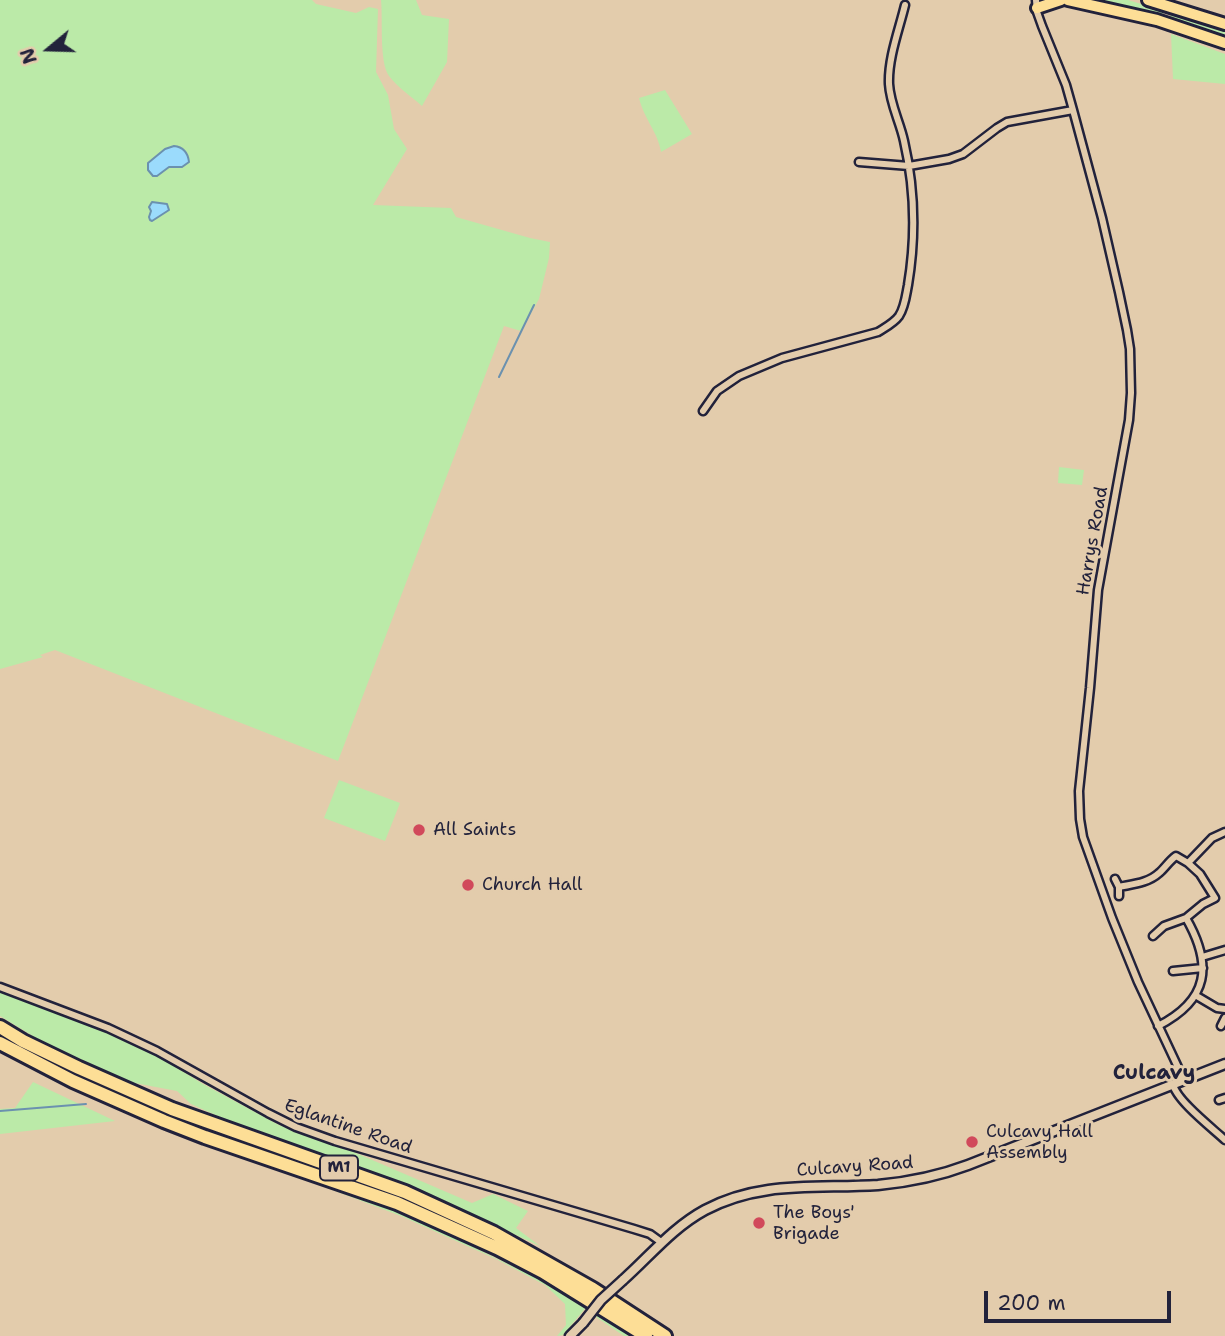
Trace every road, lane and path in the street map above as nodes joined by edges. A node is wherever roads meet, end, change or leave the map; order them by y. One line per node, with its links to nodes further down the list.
1 (1061, 0): 4 (highway)
2 (1068, 0): 7 (highway)
3 (1148, 0): 6 (highway)
4 (1037, 4): 8 (street, Harrys Road)
5 (905, 5): 10 (street)
6 (1225, 24)
7 (1225, 43)
8 (1073, 110): 10 (street); 28 (street, Harrys Road)
9 (859, 162): 10 (street)
10 (909, 166): 11 (street)
11 (703, 411)
12 (1225, 832): 13 (street)
13 (1188, 863): 15 (street); 18 (street)
14 (1115, 878): 15 (street)
15 (1119, 887): 17 (street)
16 (1225, 893): 18 (street)
17 (1119, 896)
18 (1215, 898): 19 (street)
19 (1186, 918): 20 (street); 22 (street)
20 (1153, 936)
21 (1225, 950): 22 (street)
22 (1202, 957): 23 (street)
23 (1203, 968): 24 (street); 26 (street)
24 (1173, 971)
25 (0, 987): 36 (street, Eglantine Road)
26 (1195, 995): 27 (street); 28 (street)
27 (1225, 1012): 30 (street)
28 (1158, 1026): 33 (street, Harrys Road)
29 (0, 1027): 39 (highway, M1)
30 (1221, 1027)
31 (0, 1043): 38 (highway, M1)
32 (1225, 1064): 33 (street, Culcavy Road)
33 (1184, 1080): 34 (street, Culcavy Road)
34 (1173, 1084): 35 (street); 36 (street, Culcavy Road)
35 (1225, 1140)
36 (661, 1242): 37 (street, Culcavy Road, bridge)
37 (570, 1336)
38 (646, 1336)
39 (665, 1336)

